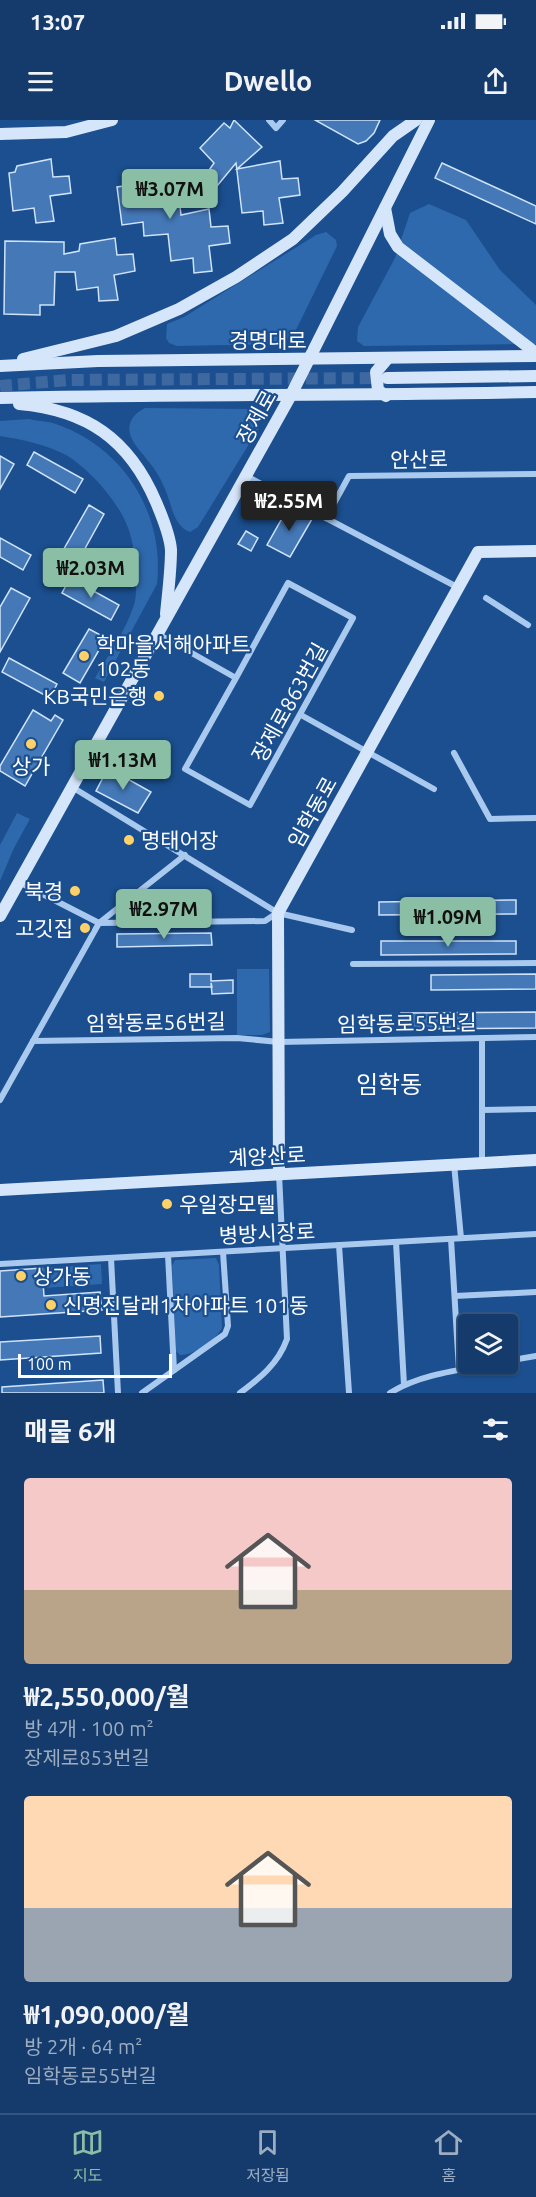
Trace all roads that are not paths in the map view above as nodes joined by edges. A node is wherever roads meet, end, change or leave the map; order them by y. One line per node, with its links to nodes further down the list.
1 (112, 120): 6 (street)
2 (269, 120): 3 (street)
3 (283, 120)
4 (416, 120): 11 (street)
5 (429, 120): 7 (street, 장제로)
6 (0, 134)
7 (385, 208): 8 (street); 9 (street, 장제로)
8 (536, 354): 10 (street, 경명대로)
9 (308, 359): 10 (street, 경명대로); 11 (street, 경명대로); 15 (street, 장제로)
10 (387, 359): 16 (street)
11 (0, 365)
12 (536, 376): 13 (street)
13 (387, 378)
14 (536, 392): 16 (street)
15 (291, 395): 16 (street); 17 (street); 19 (street, 장제로)
16 (386, 396)
17 (0, 400): 24 (street)
18 (536, 474): 20 (street, 안산로)
19 (245, 476): 20 (street); 24 (street, 장제로)
20 (326, 518): 22 (street)
21 (536, 551): 22 (street, 임학동로)
22 (459, 588): 29 (street, 임학동로)
23 (486, 598): 25 (street)
24 (166, 618): 26 (street, 장제로)
25 (528, 625)
26 (158, 634): 27 (street); 31 (street, 장제로)
27 (236, 678): 28 (street, 장제로863번길); 28 (street, 장제로863번길)
28 (301, 715): 29 (street)
29 (367, 752): 32 (street); 36 (street, 임학동로)
30 (454, 753): 33 (street)
31 (72, 787): 34 (street); 35 (street, 장제로)
32 (434, 789)
33 (536, 818)
34 (185, 855): 36 (street); 38 (street)
35 (19, 882): 37 (street, 장제로); 38 (street)
36 (278, 913): 38 (street); 39 (street); 45 (street, 임학동로)
37 (0, 916)
38 (99, 923): 44 (street)
39 (352, 930)
40 (536, 963): 41 (street)
41 (353, 964)
42 (536, 1037): 43 (street, 임학동로55번길)
43 (482, 1038): 45 (street, 임학동로55번길); 48 (street)
44 (33, 1041): 45 (street, 임학동로56번길); 46 (street)
45 (279, 1042): 52 (street, 임학동로)
46 (0, 1100)
47 (536, 1109): 48 (street)
48 (482, 1110): 50 (street)
49 (536, 1160): 50 (street, 계양산로)
50 (482, 1163): 51 (street, 계양산로)
51 (454, 1164): 52 (street, 계양산로); 55 (street)
52 (279, 1174): 53 (street, 계양산로); 59 (street)
53 (0, 1190)
54 (536, 1234): 55 (street, 병방시장로)
55 (461, 1238): 56 (street, 병방시장로)
56 (451, 1239): 57 (street, 병방시장로); 65 (street)
57 (396, 1242): 58 (street, 병방시장로); 71 (street)
58 (339, 1245): 59 (street, 병방시장로); 75 (street)
59 (282, 1249): 60 (street, 병방시장로); 74 (street)
60 (223, 1252): 61 (street, 병방시장로); 69 (street)
61 (168, 1255): 62 (street, 병방시장로); 69 (street)
62 (111, 1258): 63 (street, 병방시장로); 72 (street)
63 (0, 1264)
64 (536, 1292): 65 (street)
65 (454, 1296): 66 (street)
66 (458, 1355)
67 (536, 1356): 68 (street)
68 (518, 1359)
69 (174, 1370): 73 (street)
70 (458, 1370): 71 (street)
71 (404, 1385): 76 (street)
72 (118, 1393)
73 (142, 1393)
74 (240, 1393)
75 (349, 1393)
76 (390, 1393)

